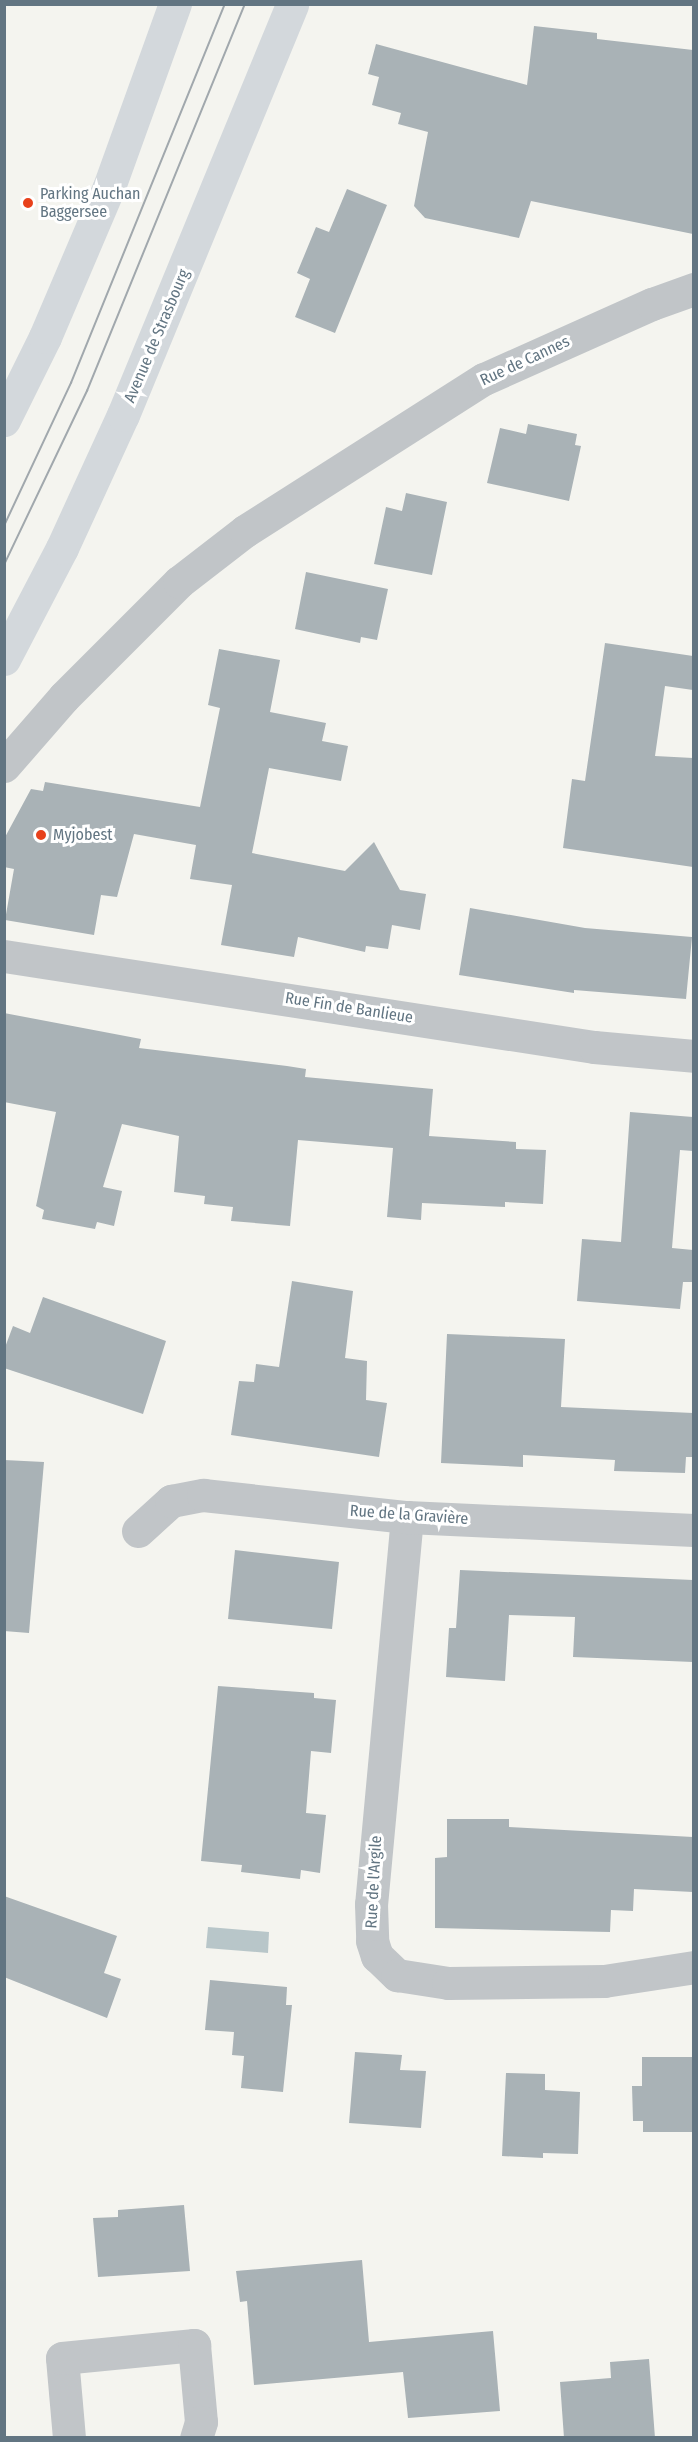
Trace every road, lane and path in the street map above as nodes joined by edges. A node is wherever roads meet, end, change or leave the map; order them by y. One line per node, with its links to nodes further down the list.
1 (175, 4): 4 (main road)
2 (292, 4): 5 (main road, Avenue de Strasbourg)
3 (693, 289): 6 (street, Rue de Cannes)
4 (4, 420)
5 (4, 659)
6 (4, 766)
7 (4, 956): 8 (street, Rue Fin de Banlieue)
8 (693, 1056)
9 (407, 1517): 10 (street, Rue de la Gravière); 11 (street, Rue de la Gravière); 12 (street, Rue de l'Argile)
10 (693, 1530)
11 (138, 1531)
12 (693, 1967)
13 (69, 2438): 14 (street)
14 (195, 2438)

